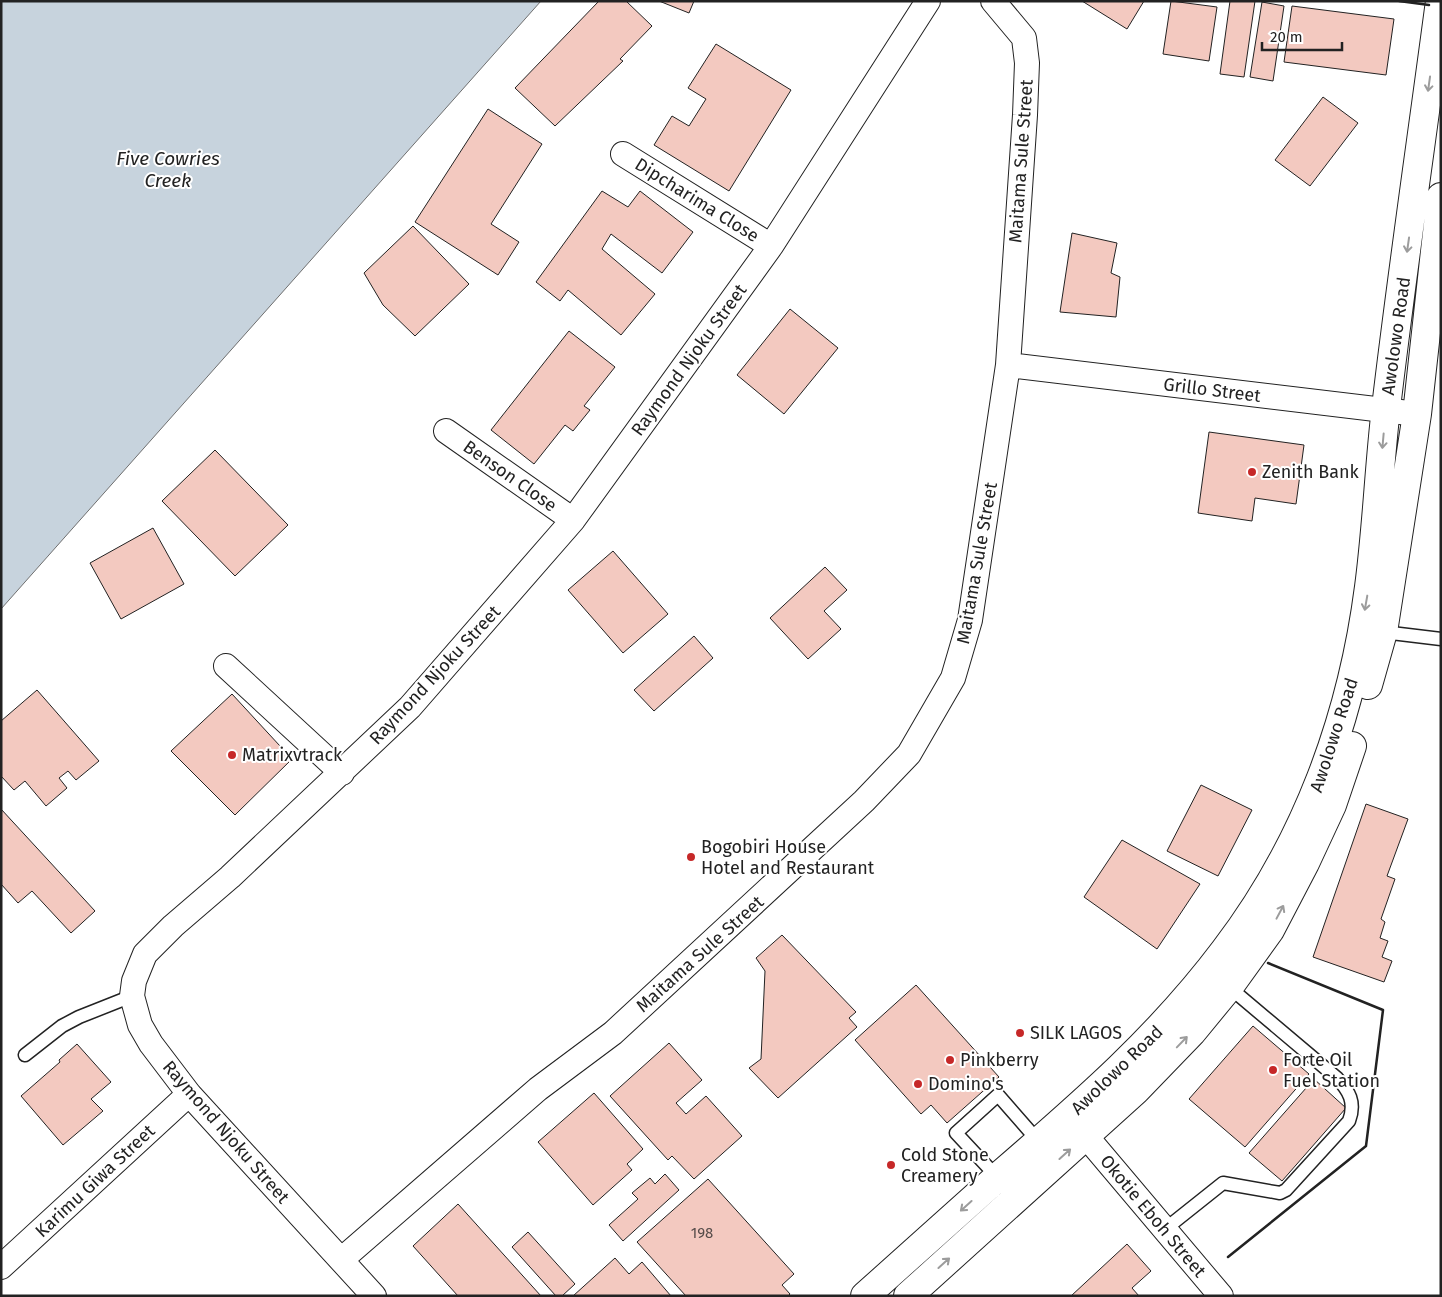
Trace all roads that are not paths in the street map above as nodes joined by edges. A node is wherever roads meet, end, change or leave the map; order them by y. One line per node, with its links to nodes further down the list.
1 (928, 1): 6 (street, Raymond Njoku Street)
2 (993, 1): 7 (street, Maitama Sule Street)
3 (1440, 1): 8 (main road, Awolowo Road, one-way to 8)
4 (623, 154): 6 (street, Dipcharima Close)
5 (1441, 197): 9 (main road, Awolowo Road)
6 (771, 246): 11 (street, Raymond Njoku Street)
7 (1008, 365): 8 (street, Grillo Street); 24 (street, Maitama Sule Street)
8 (1386, 411): 9 (street, Grillo Street); 20 (main road, Awolowo Road, one-way to 20)
9 (1417, 414): 12 (main road, Awolowo Road)
10 (446, 431): 11 (street, Benson Close)
11 (573, 520): 15 (street, Raymond Njoku Street)
12 (1383, 632): 13 (lane); 16 (main road, Awolowo Road, one-way to 12)
13 (1441, 639)
14 (226, 666): 15 (street)
15 (342, 773): 17 (street, Raymond Njoku Street)
16 (1230, 987): 20 (main road, Awolowo Road, one-way to 16); 23 (lane)
17 (132, 996): 18 (lane); 19 (street, Raymond Njoku Street)
18 (24, 1055)
19 (189, 1094): 24 (street, Raymond Njoku Street); 25 (street, Karimu Giwa Street)
20 (1077, 1126): 21 (main road, Awolowo Road); 23 (street, Okotie Eboh Street); 28 (main road, Awolowo Road, one-way to 20)
21 (1040, 1142): 22 (main road, Awolowo Road); 22 (lane)
22 (998, 1178): 27 (main road, Awolowo Road, one-way to 27)
23 (1164, 1230): 29 (street, Okotie Eboh Street)
24 (341, 1260): 26 (street, Raymond Njoku Street)
25 (1, 1268)
26 (374, 1296)
27 (865, 1296)
28 (908, 1296)
29 (1222, 1296)

